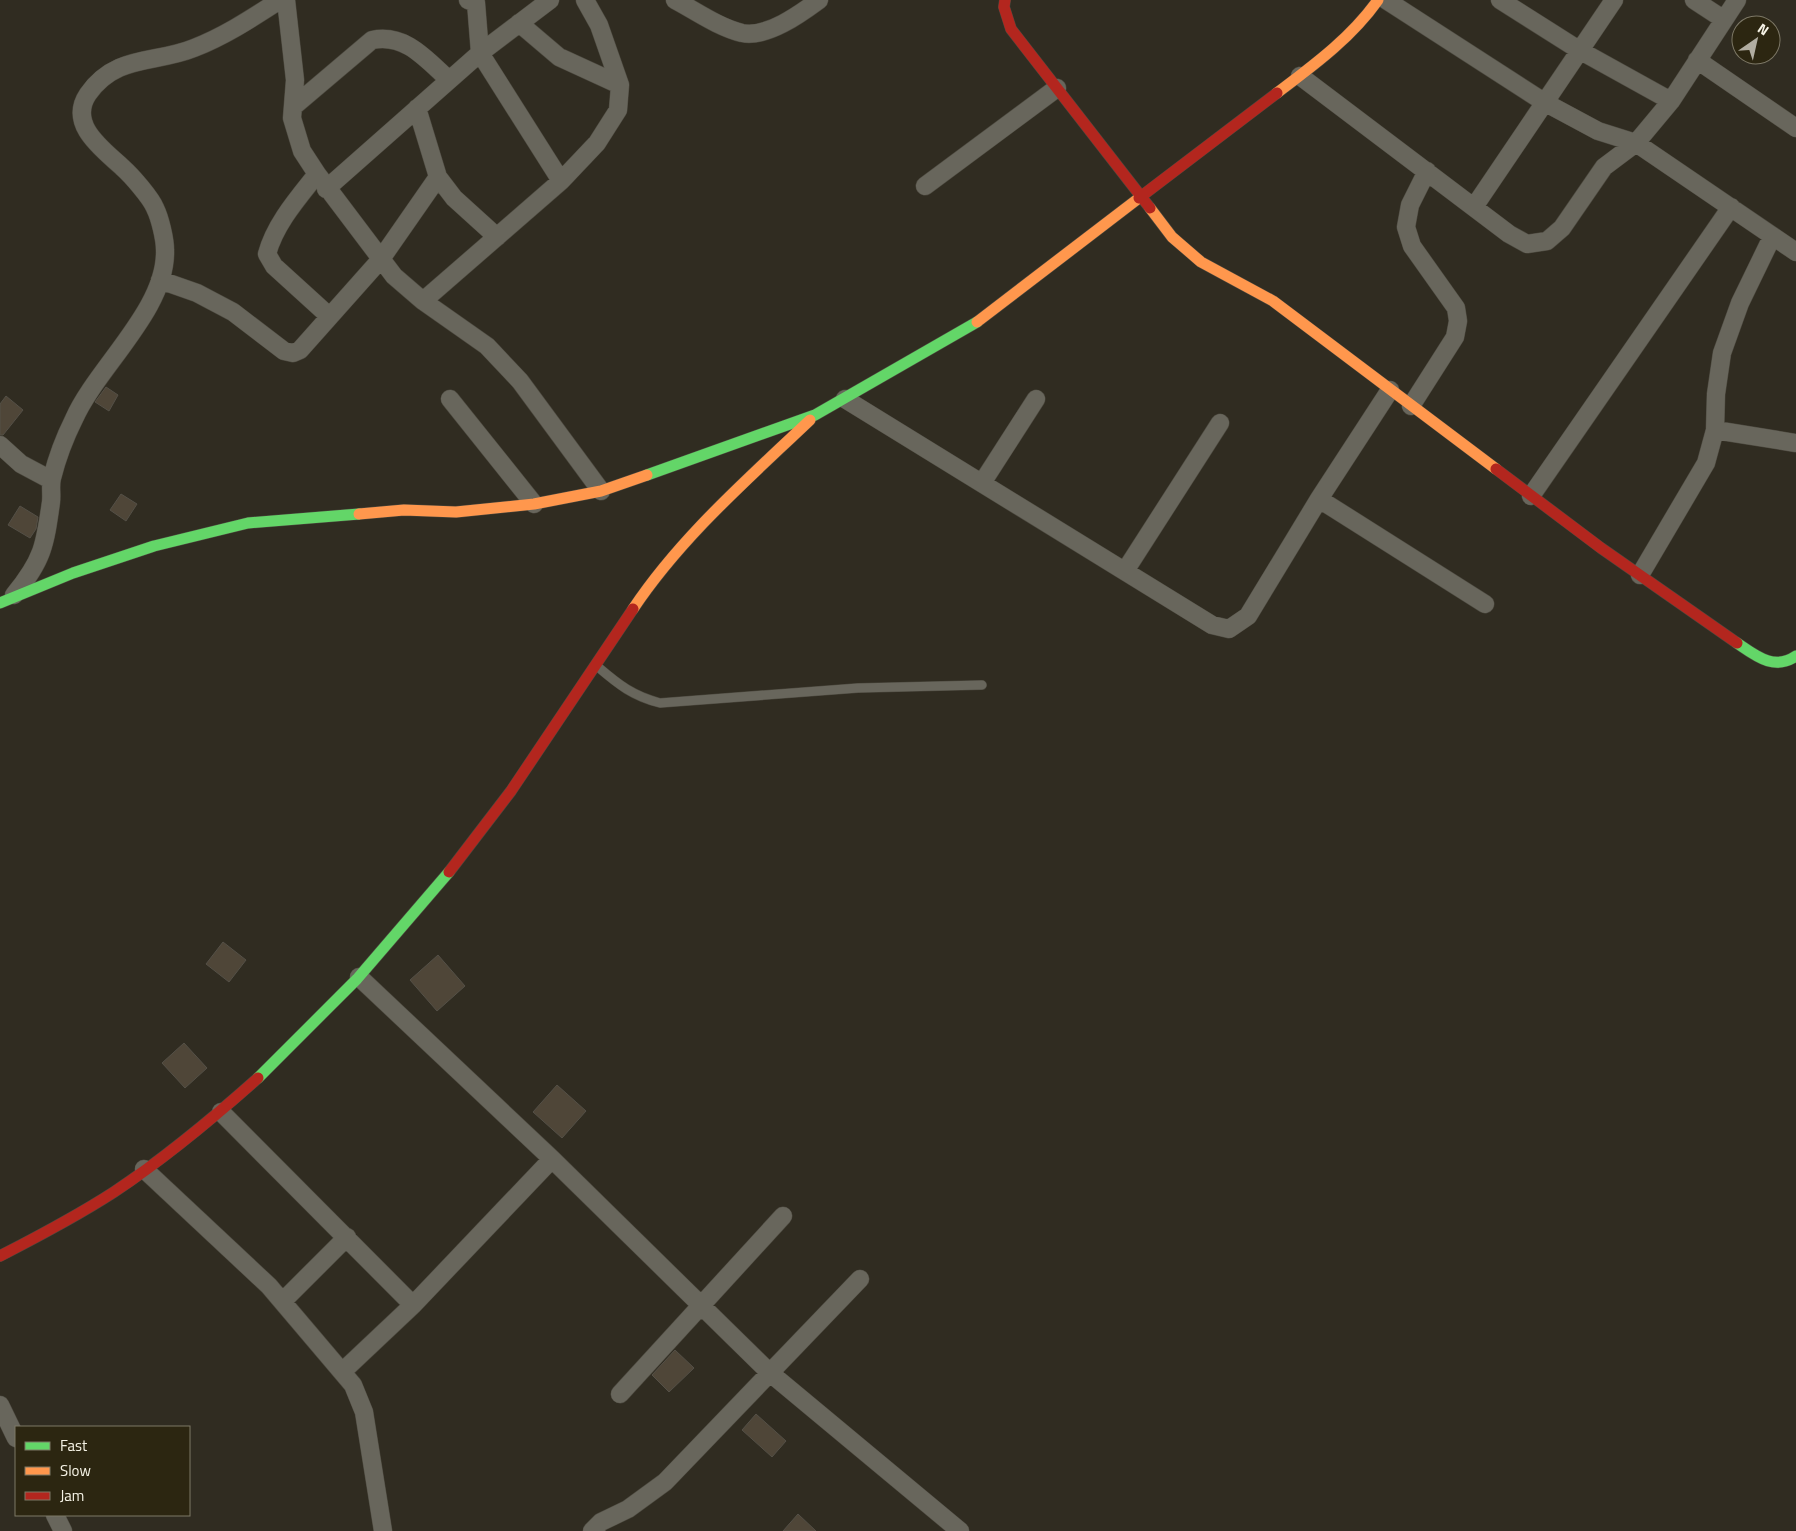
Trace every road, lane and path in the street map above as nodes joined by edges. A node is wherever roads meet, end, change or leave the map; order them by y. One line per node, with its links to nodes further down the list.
1 (280, 0): 42 (street)
2 (286, 0): 26 (street)
3 (550, 0): 16 (street)
4 (585, 0): 22 (street)
5 (675, 0): 6 (street)
6 (819, 0)
7 (1005, 0): 23 (street)
8 (1378, 0): 20 (street)
9 (1386, 0): 25 (street)
10 (1500, 0): 17 (street)
11 (1614, 0): 17 (street)
12 (1694, 0): 15 (street)
13 (1737, 0): 15 (street)
14 (474, 1): 18 (street)
15 (1723, 19): 19 (street)
16 (519, 23): 18 (street); 22 (street)
17 (1579, 50): 24 (street); 25 (street)
18 (480, 53): 21 (street); 32 (street)
19 (1697, 60): 24 (street); 28 (street)
20 (1300, 76): 30 (street); 35 (street)
21 (449, 80): 26 (street); 27 (street)
22 (620, 85): 32 (street)
23 (1057, 88): 34 (street); 35 (street)
24 (1670, 101): 29 (street)
25 (1544, 102): 29 (street); 36 (street)
26 (292, 107): 33 (street)
27 (417, 108): 31 (street); 33 (street)
28 (1796, 128)
29 (1636, 143): 36 (street); 37 (street)
30 (1427, 171): 36 (street); 49 (street)
31 (438, 177): 38 (street); 41 (street)
32 (561, 180): 38 (street)
33 (321, 181): 41 (street); 44 (street)
34 (924, 186)
35 (1142, 196): 45 (street); 47 (street)
36 (1474, 207)
37 (1731, 207): 39 (street); 58 (street)
38 (497, 236): 43 (street)
39 (1772, 237): 40 (street); 52 (street)
40 (1796, 252)
41 (381, 259): 43 (street); 44 (street)
42 (160, 280): 44 (street); 55 (street)
43 (423, 301): 57 (street)
44 (330, 316)
45 (1390, 390): 49 (street); 59 (street)
46 (450, 399): 60 (street)
47 (845, 399): 50 (street); 56 (street)
48 (1036, 399): 56 (street)
49 (1411, 406): 58 (street)
50 (815, 414): 57 (street); 66 (street)
51 (1220, 423): 61 (street)
52 (1716, 430): 53 (street); 62 (street)
53 (1796, 443)
54 (0, 445): 55 (street)
55 (51, 480): 63 (street)
56 (982, 484): 61 (street)
57 (601, 491): 60 (street)
58 (1531, 496): 62 (street)
59 (1319, 499): 61 (street); 64 (street)
60 (534, 504): 63 (street)
61 (1125, 571)
62 (1640, 575): 65 (street)
63 (6, 600)
64 (1485, 604)
65 (1796, 656)
66 (596, 665): 67 (lane); 68 (street)
67 (982, 685)
68 (359, 978): 69 (street); 70 (street)
69 (221, 1112): 71 (street); 73 (street)
70 (552, 1159): 77 (street); 78 (street)
71 (144, 1169): 74 (street); 76 (street)
72 (783, 1216): 78 (street)
73 (347, 1237): 76 (street); 77 (street)
74 (0, 1256)
75 (860, 1280): 80 (street)
76 (282, 1301): 79 (street)
77 (413, 1305): 79 (street)
78 (702, 1305): 80 (street); 81 (street)
79 (342, 1372): 86 (street)
80 (769, 1372): 87 (street); 88 (street)
81 (620, 1394)
82 (0, 1405): 83 (street)
83 (15, 1436)
84 (56, 1516): 85 (street)
85 (63, 1531)
86 (382, 1531)
87 (592, 1531)
88 (960, 1531)

